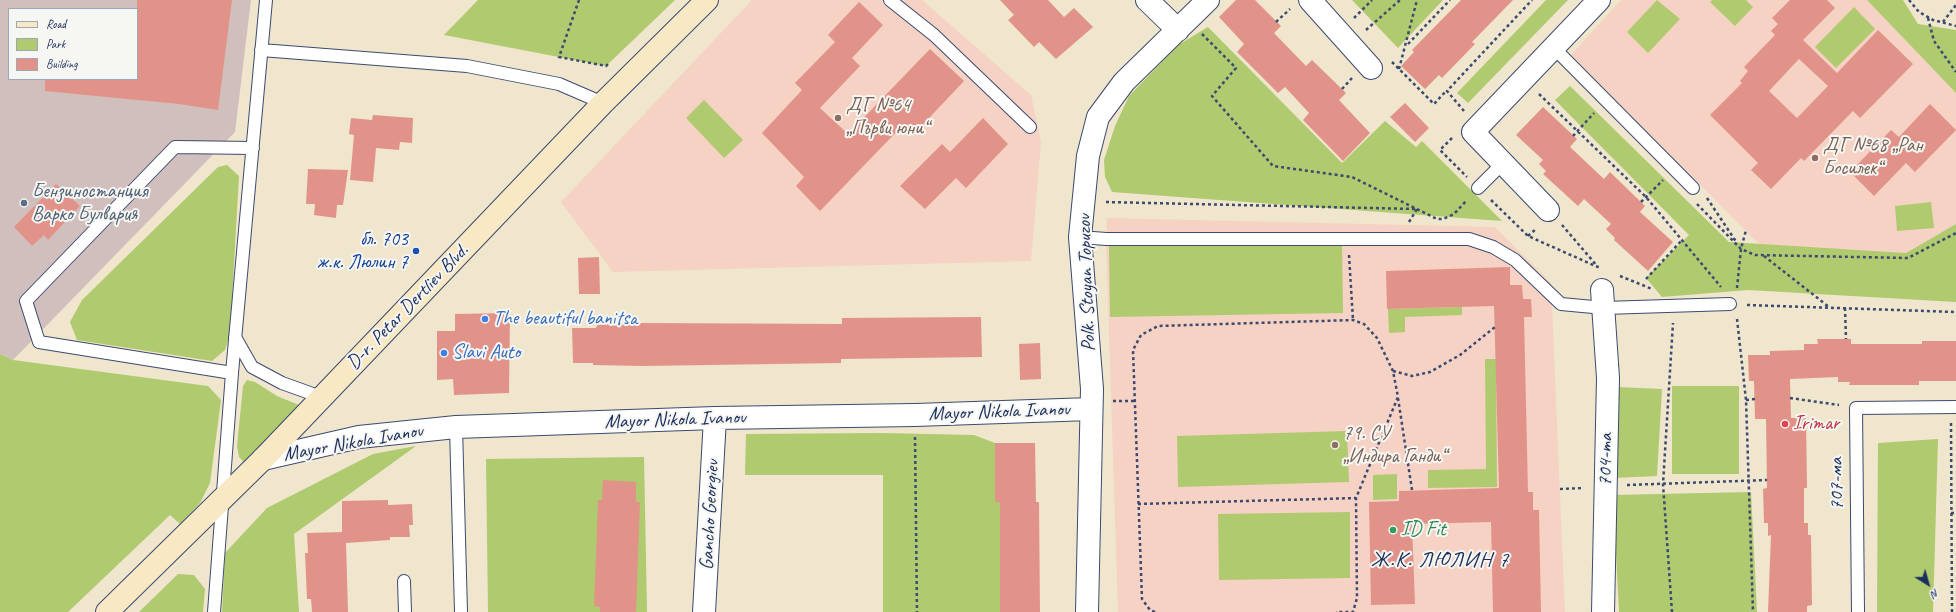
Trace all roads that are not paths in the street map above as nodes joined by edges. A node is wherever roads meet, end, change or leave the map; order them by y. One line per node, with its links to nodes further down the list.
1 (266, 0): 10 (lane)
2 (707, 0): 12 (main road, D-r. Petar Dertliev Blvd.)
3 (890, 0): 13 (lane)
4 (1147, 0): 8 (street)
5 (1208, 0): 8 (street, Polk. Stoyan Topuzov)
6 (1599, 0): 9 (street)
7 (1302, 2): 11 (street)
8 (1183, 25): 19 (street, Polk. Stoyan Topuzov)
9 (1554, 48): 15 (street); 17 (lane)
10 (261, 50): 12 (lane); 14 (lane)
11 (1380, 63)
12 (603, 103): 24 (main road, D-r. Petar Dertliev Blvd.)
13 (1030, 127)
14 (252, 148): 22 (lane); 23 (lane)
15 (1503, 163): 16 (lane); 18 (street)
16 (1478, 188)
17 (1693, 188)
18 (1548, 210)
19 (1080, 237): 20 (lane); 25 (street, Polk. Stoyan Topuzov)
20 (1604, 290): 21 (lane); 38 (street, 704-та)
21 (1732, 304)
22 (235, 337): 23 (lane); 24 (lane)
23 (232, 373): 30 (lane)
24 (321, 397): 29 (main road, D-r. Petar Dertliev Blvd.)
25 (1099, 405): 27 (street, Mayor Nikola Ivanov); 37 (street, Polk. Stoyan Topuzov)
26 (1953, 407): 39 (lane, 707-ма)
27 (715, 418): 28 (street, Mayor Nikola Ivanov); 36 (street, Gancho Georgiev)
28 (456, 427): 29 (street, Mayor Nikola Ivanov); 35 (lane)
29 (263, 458): 30 (main road, D-r. Petar Dertliev Blvd.)
30 (224, 497): 32 (main road, D-r. Petar Dertliev Blvd.); 33 (lane)
31 (404, 581): 34 (lane)
32 (107, 612)
33 (214, 612)
34 (405, 612)
35 (461, 612)
36 (704, 612)
37 (1086, 612)
38 (1603, 612)
39 (1858, 612)

